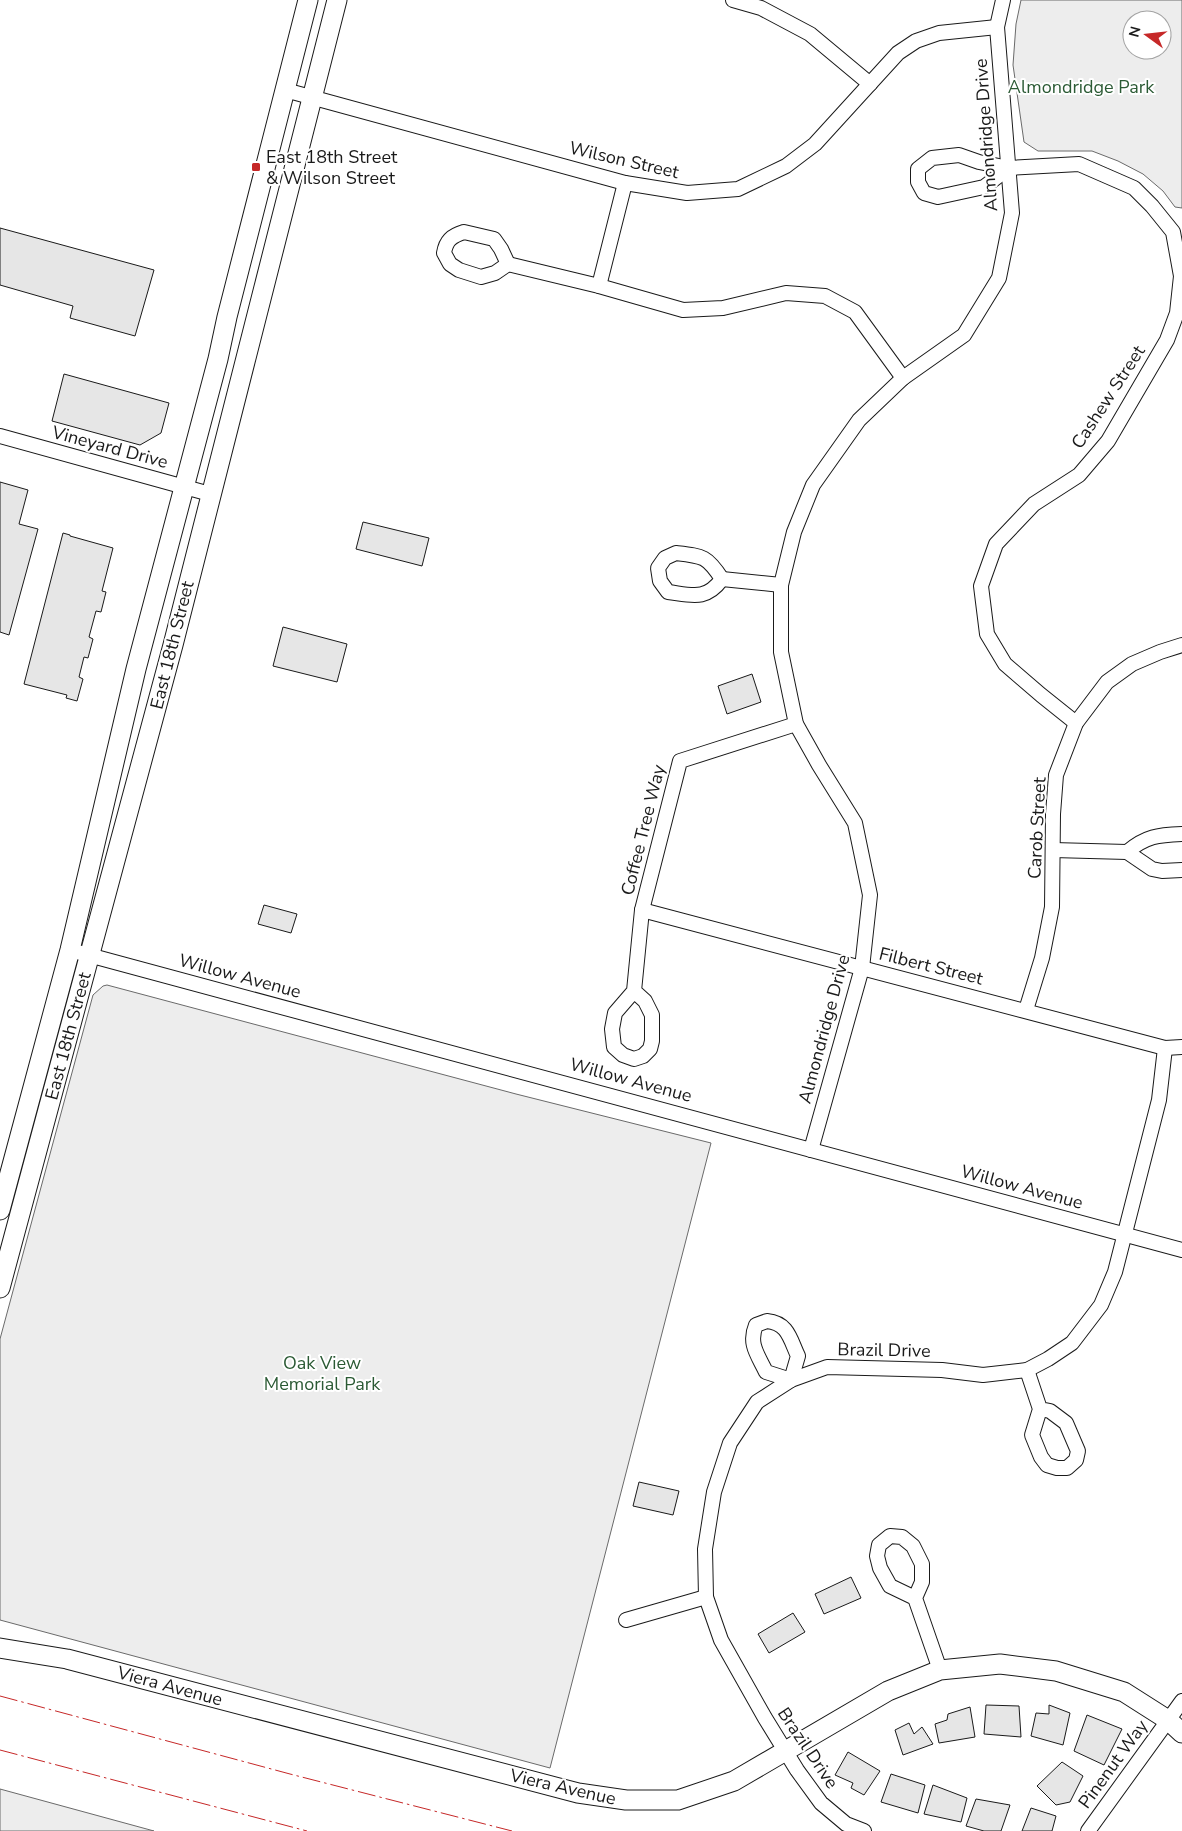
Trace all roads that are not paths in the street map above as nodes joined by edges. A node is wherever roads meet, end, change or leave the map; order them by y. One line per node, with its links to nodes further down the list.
1 (308, 0): 7 (main road, East 18th Street)
2 (337, 0): 8 (main road, East 18th Street)
3 (732, 0): 6 (street)
4 (1003, 0): 5 (street, Almondridge Drive)
5 (997, 28): 6 (street, Wilson Street); 9 (street, Almondridge Drive)
6 (870, 84): 10 (street, Wilson Street)
7 (285, 90): 8 (street, Wilson Street); 16 (main road, East 18th Street)
8 (312, 97): 10 (street, Wilson Street); 17 (main road, East 18th Street)
9 (1010, 168): 9 (street, Cashew Street); 11 (street, Cashew Street); 14 (street, Almondridge Drive)
10 (625, 183): 13 (street)
11 (1178, 230): 21 (street, Cashew Street)
12 (508, 264): 13 (street)
13 (600, 286): 14 (street)
14 (903, 378): 19 (street, Almondridge Drive)
15 (0, 436): 16 (street, Vineyard Drive)
16 (184, 487): 17 (street, Vineyard Drive); 28 (main road, East 18th Street)
17 (210, 494): 29 (main road, East 18th Street)
18 (722, 578): 19 (street)
19 (781, 585): 22 (street, Almondridge Drive)
20 (1182, 645): 21 (street, Carob Street)
21 (1076, 722): 24 (street, Carob Street)
22 (796, 724): 27 (street, Coffee Tree Way); 30 (street, Almondridge Drive)
23 (1182, 834): 25 (street)
24 (1053, 850): 25 (street); 32 (street, Carob Street)
25 (1127, 852): 26 (street)
26 (1182, 870)
27 (642, 910): 30 (street, Filbert Street); 31 (street)
28 (70, 950): 29 (street, Willow Avenue); 36 (main road, East 18th Street)
29 (90, 955): 35 (street, Willow Avenue); 39 (main road, East 18th Street)
30 (862, 968): 32 (street, Filbert Street); 35 (street, Almondridge Drive)
31 (634, 991)
32 (1026, 1010): 33 (street, Filbert Street)
33 (1165, 1048): 34 (street, Filbert Street); 37 (street, Brazil Drive)
34 (1182, 1048)
35 (810, 1150): 37 (street, Willow Avenue)
36 (0, 1210)
37 (1124, 1234): 38 (street, Willow Avenue); 40 (street, Brazil Drive)
38 (1182, 1250)
39 (0, 1288)
40 (1027, 1370): 41 (street); 42 (street, Brazil Drive)
41 (1040, 1410)
42 (706, 1597): 44 (street); 50 (street, Brazil Drive)
43 (915, 1598): 46 (street)
44 (626, 1620)
45 (0, 1648): 50 (main road, Viera Avenue)
46 (940, 1670): 48 (main road, Viera Avenue); 50 (main road, Viera Avenue)
47 (1182, 1701): 48 (street, Pinenut Way)
48 (1168, 1720): 49 (main road, Viera Avenue); 52 (street, Pinenut Way)
49 (1182, 1733)
50 (785, 1751): 51 (street, Brazil Drive)
51 (864, 1831)
52 (1088, 1831)

